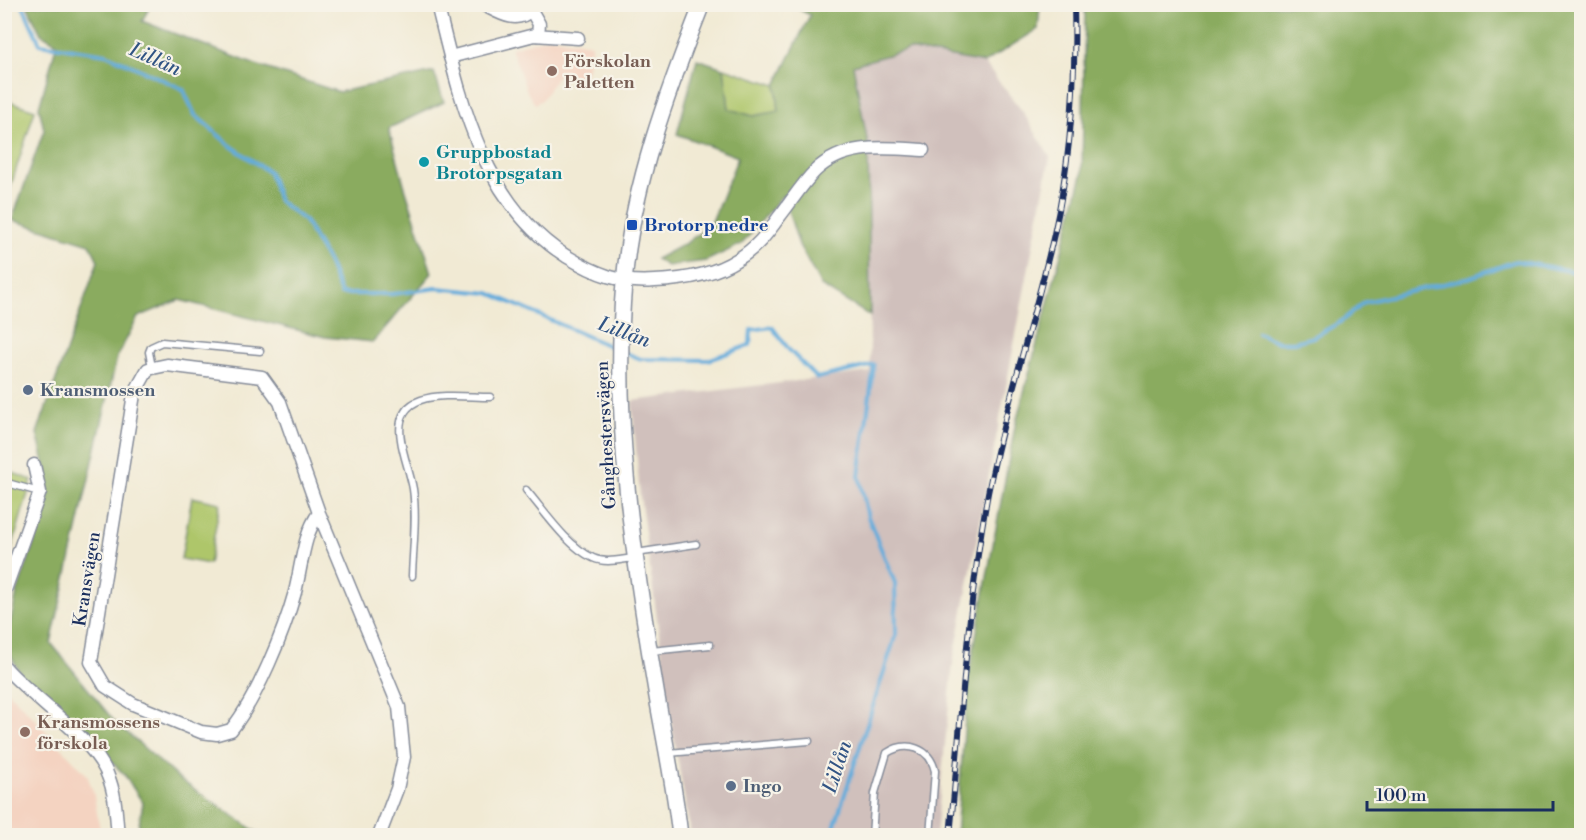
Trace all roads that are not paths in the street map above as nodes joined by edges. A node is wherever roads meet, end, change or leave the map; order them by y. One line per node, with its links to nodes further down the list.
1 (437, 4): 7 (street)
2 (482, 4): 4 (street)
3 (702, 4): 9 (street, Gånghestersvägen)
4 (532, 8): 5 (street)
5 (538, 35): 6 (street); 7 (street)
6 (578, 38)
7 (450, 57): 9 (street)
8 (923, 150): 9 (street)
9 (624, 281): 19 (street, Gånghestersvägen)
10 (260, 351): 11 (lane)
11 (152, 367): 17 (street); 17 (street, Kransvägen)
12 (490, 397): 20 (lane)
13 (34, 465): 16 (street)
14 (4, 482): 16 (lane)
15 (526, 490): 19 (lane)
16 (40, 492): 21 (street)
17 (319, 513): 28 (street)
18 (696, 544): 19 (lane)
19 (636, 555): 23 (street, Gånghestersvägen)
20 (412, 576)
21 (4, 593)
22 (710, 645): 23 (lane)
23 (651, 652): 26 (street, Gånghestersvägen)
24 (4, 666): 27 (street)
25 (809, 741): 26 (lane)
26 (667, 753): 29 (street, Gånghestersvägen)
27 (118, 836)
28 (379, 836)
29 (680, 836)
30 (872, 836): 31 (lane)
31 (930, 836)

